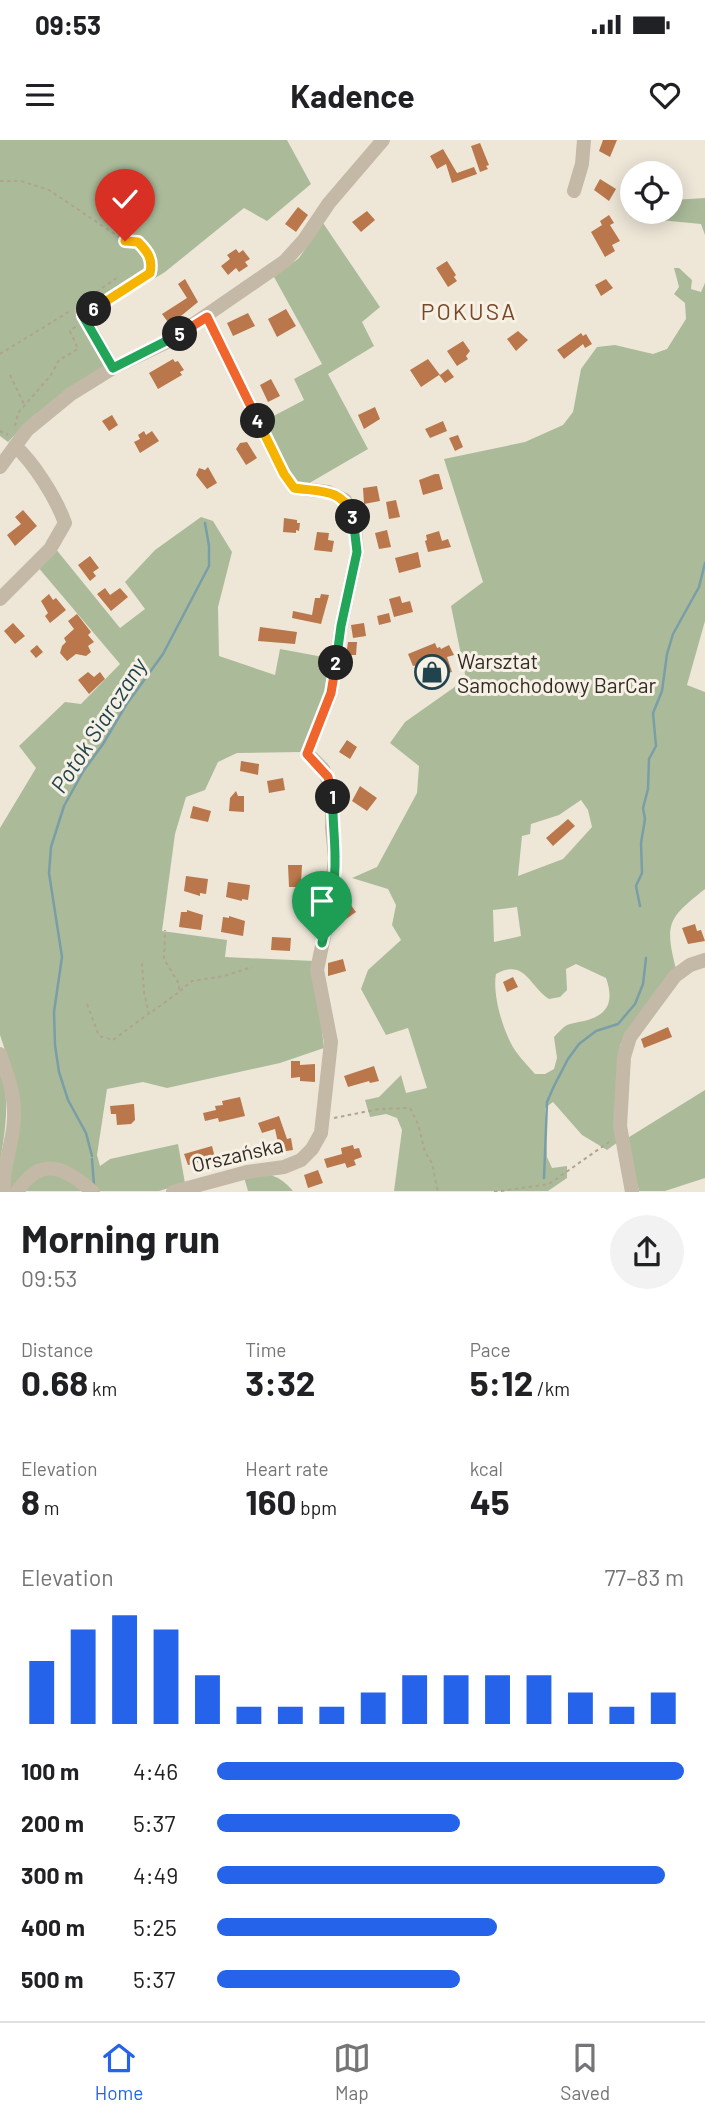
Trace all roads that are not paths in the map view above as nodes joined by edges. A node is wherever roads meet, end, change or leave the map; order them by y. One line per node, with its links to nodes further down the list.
1 (383, 140): 5 (street)
2 (584, 140): 3 (street)
3 (574, 191)
4 (82, 314): 6 (street)
5 (207, 317): 6 (street); 15 (street, Orszańska)
6 (113, 368): 7 (street)
7 (14, 441): 8 (street); 9 (street)
8 (0, 467)
9 (0, 599)
10 (705, 960): 16 (street)
11 (0, 1054): 12 (street)
12 (4, 1192)
13 (17, 1192): 14 (street)
14 (93, 1192)
15 (173, 1192)
16 (632, 1192)

